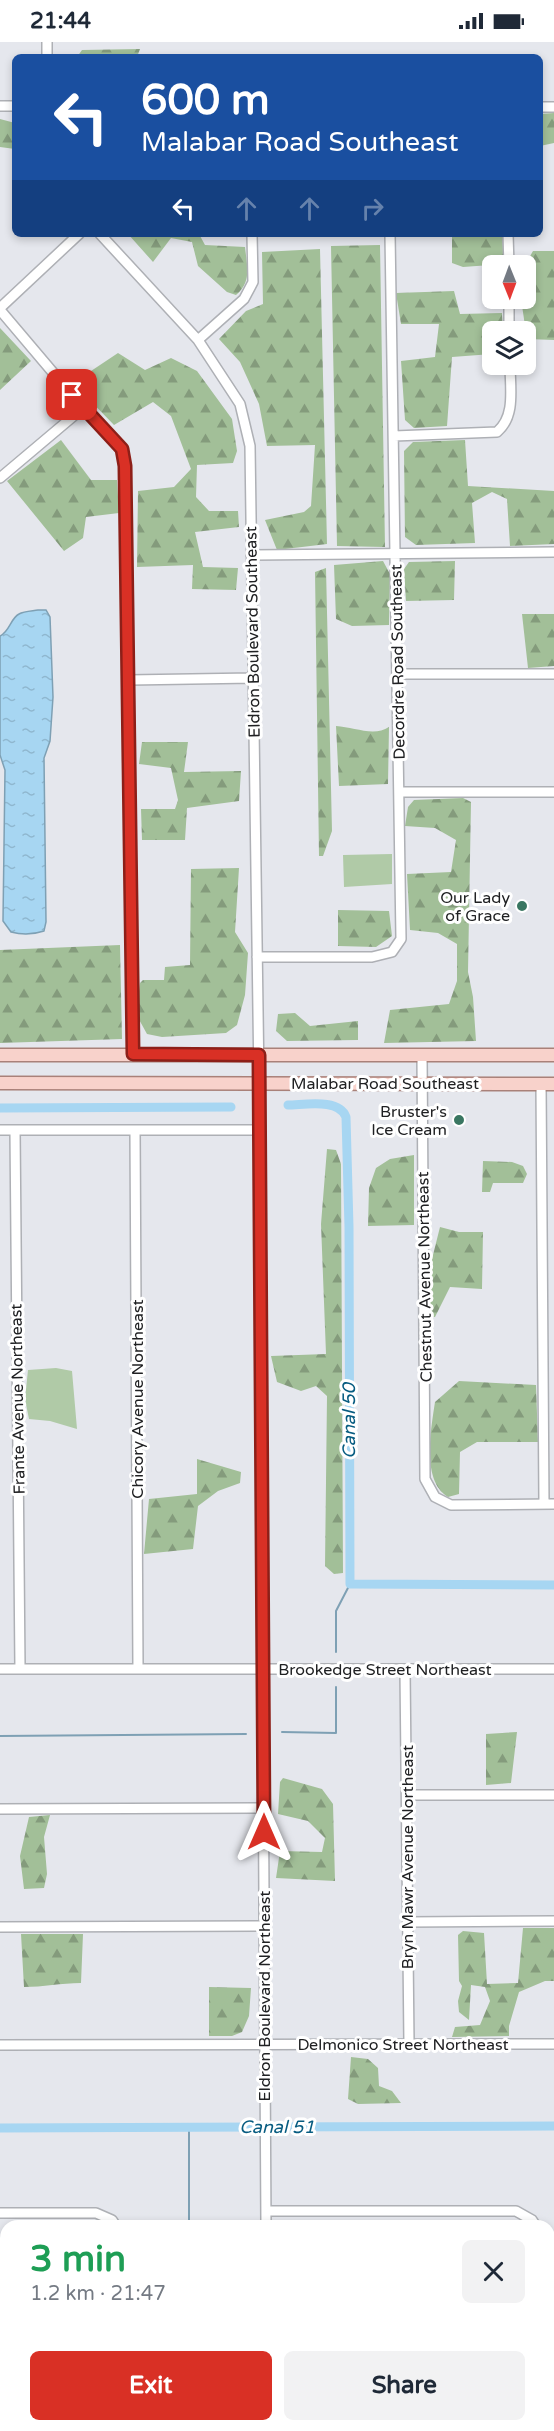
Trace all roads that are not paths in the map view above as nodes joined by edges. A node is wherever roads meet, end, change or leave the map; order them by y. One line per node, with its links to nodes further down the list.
1 (76, 237): 7 (street)
2 (102, 237): 8 (street, Eldron Boulevard Southeast)
3 (252, 237): 8 (street)
4 (390, 237): 11 (street, Decordre Road Southeast)
5 (508, 237): 6 (street)
6 (509, 255)
7 (0, 309): 10 (street)
8 (198, 340): 15 (street, Eldron Boulevard Southeast)
9 (510, 375): 11 (street)
10 (82, 408): 12 (street); 19 (street)
11 (394, 436): 14 (street, Decordre Road Southeast)
12 (0, 478)
13 (554, 552): 14 (street)
14 (395, 554): 15 (street); 16 (street, Decordre Road Southeast)
15 (251, 555): 18 (street, Eldron Boulevard Southeast)
16 (398, 674): 17 (street); 20 (street, Decordre Road Southeast)
17 (554, 674)
18 (253, 678): 19 (street); 22 (street, Eldron Boulevard Southeast)
19 (129, 680): 23 (street)
20 (400, 792): 21 (street); 22 (street, Decordre Road Southeast)
21 (554, 792)
22 (257, 957): 25 (street, Eldron Boulevard Southeast)
23 (133, 1054): 24 (main road, Malabar Road Southeast); 25 (main road, Malabar Road Southeast)
24 (0, 1055)
25 (259, 1055): 26 (main road, Malabar Road Southeast); 28 (street, Eldron Boulevard Southeast)
26 (422, 1055): 27 (main road, Malabar Road Southeast); 30 (street, Chestnut Avenue Northeast)
27 (554, 1055)
28 (260, 1082): 29 (main road, Malabar Road Southeast); 30 (main road, Malabar Road Southeast); 35 (street, Eldron Boulevard Northeast)
29 (0, 1083)
30 (422, 1084): 31 (main road, Malabar Road Southeast); 36 (street, Chestnut Avenue Northeast)
31 (548, 1084): 36 (street)
32 (0, 1130): 33 (street)
33 (15, 1130): 34 (street); 39 (street, Frante Avenue Northeast)
34 (135, 1130): 35 (street); 37 (street, Chicory Avenue Northeast)
35 (260, 1130): 40 (street, Eldron Boulevard Northeast)
36 (549, 1504)
37 (138, 1668): 39 (street, Brookedge Street Northeast); 40 (street, Brookedge Street Northeast)
38 (0, 1669): 39 (street, Brookedge Street Northeast)
39 (20, 1669)
40 (262, 1669): 42 (street, Brookedge Street Northeast); 45 (street, Eldron Boulevard Northeast)
41 (554, 1669): 42 (street, Brookedge Street Northeast)
42 (405, 1670): 43 (street, Bryn Mawr Avenue Northeast)
43 (408, 1795): 44 (street); 48 (street, Bryn Mawr Avenue Northeast)
44 (554, 1795)
45 (264, 1808): 46 (street); 49 (street, Eldron Boulevard Northeast)
46 (0, 1809)
47 (554, 1921): 48 (street)
48 (408, 1922): 52 (street, Bryn Mawr Avenue Northeast)
49 (264, 1926): 50 (street); 51 (street, Eldron Boulevard Northeast)
50 (0, 1927)
51 (264, 2044): 52 (street, Delmonico Street Northeast); 54 (street, Delmonico Street Northeast); 55 (street, Eldron Boulevard Northeast)
52 (409, 2044): 53 (street, Delmonico Street Northeast)
53 (554, 2044)
54 (0, 2046)
55 (266, 2211): 58 (street, Eldron Boulevard Northeast); 59 (street)
56 (0, 2213): 57 (street)
57 (109, 2220)
58 (266, 2220)
59 (530, 2220)

